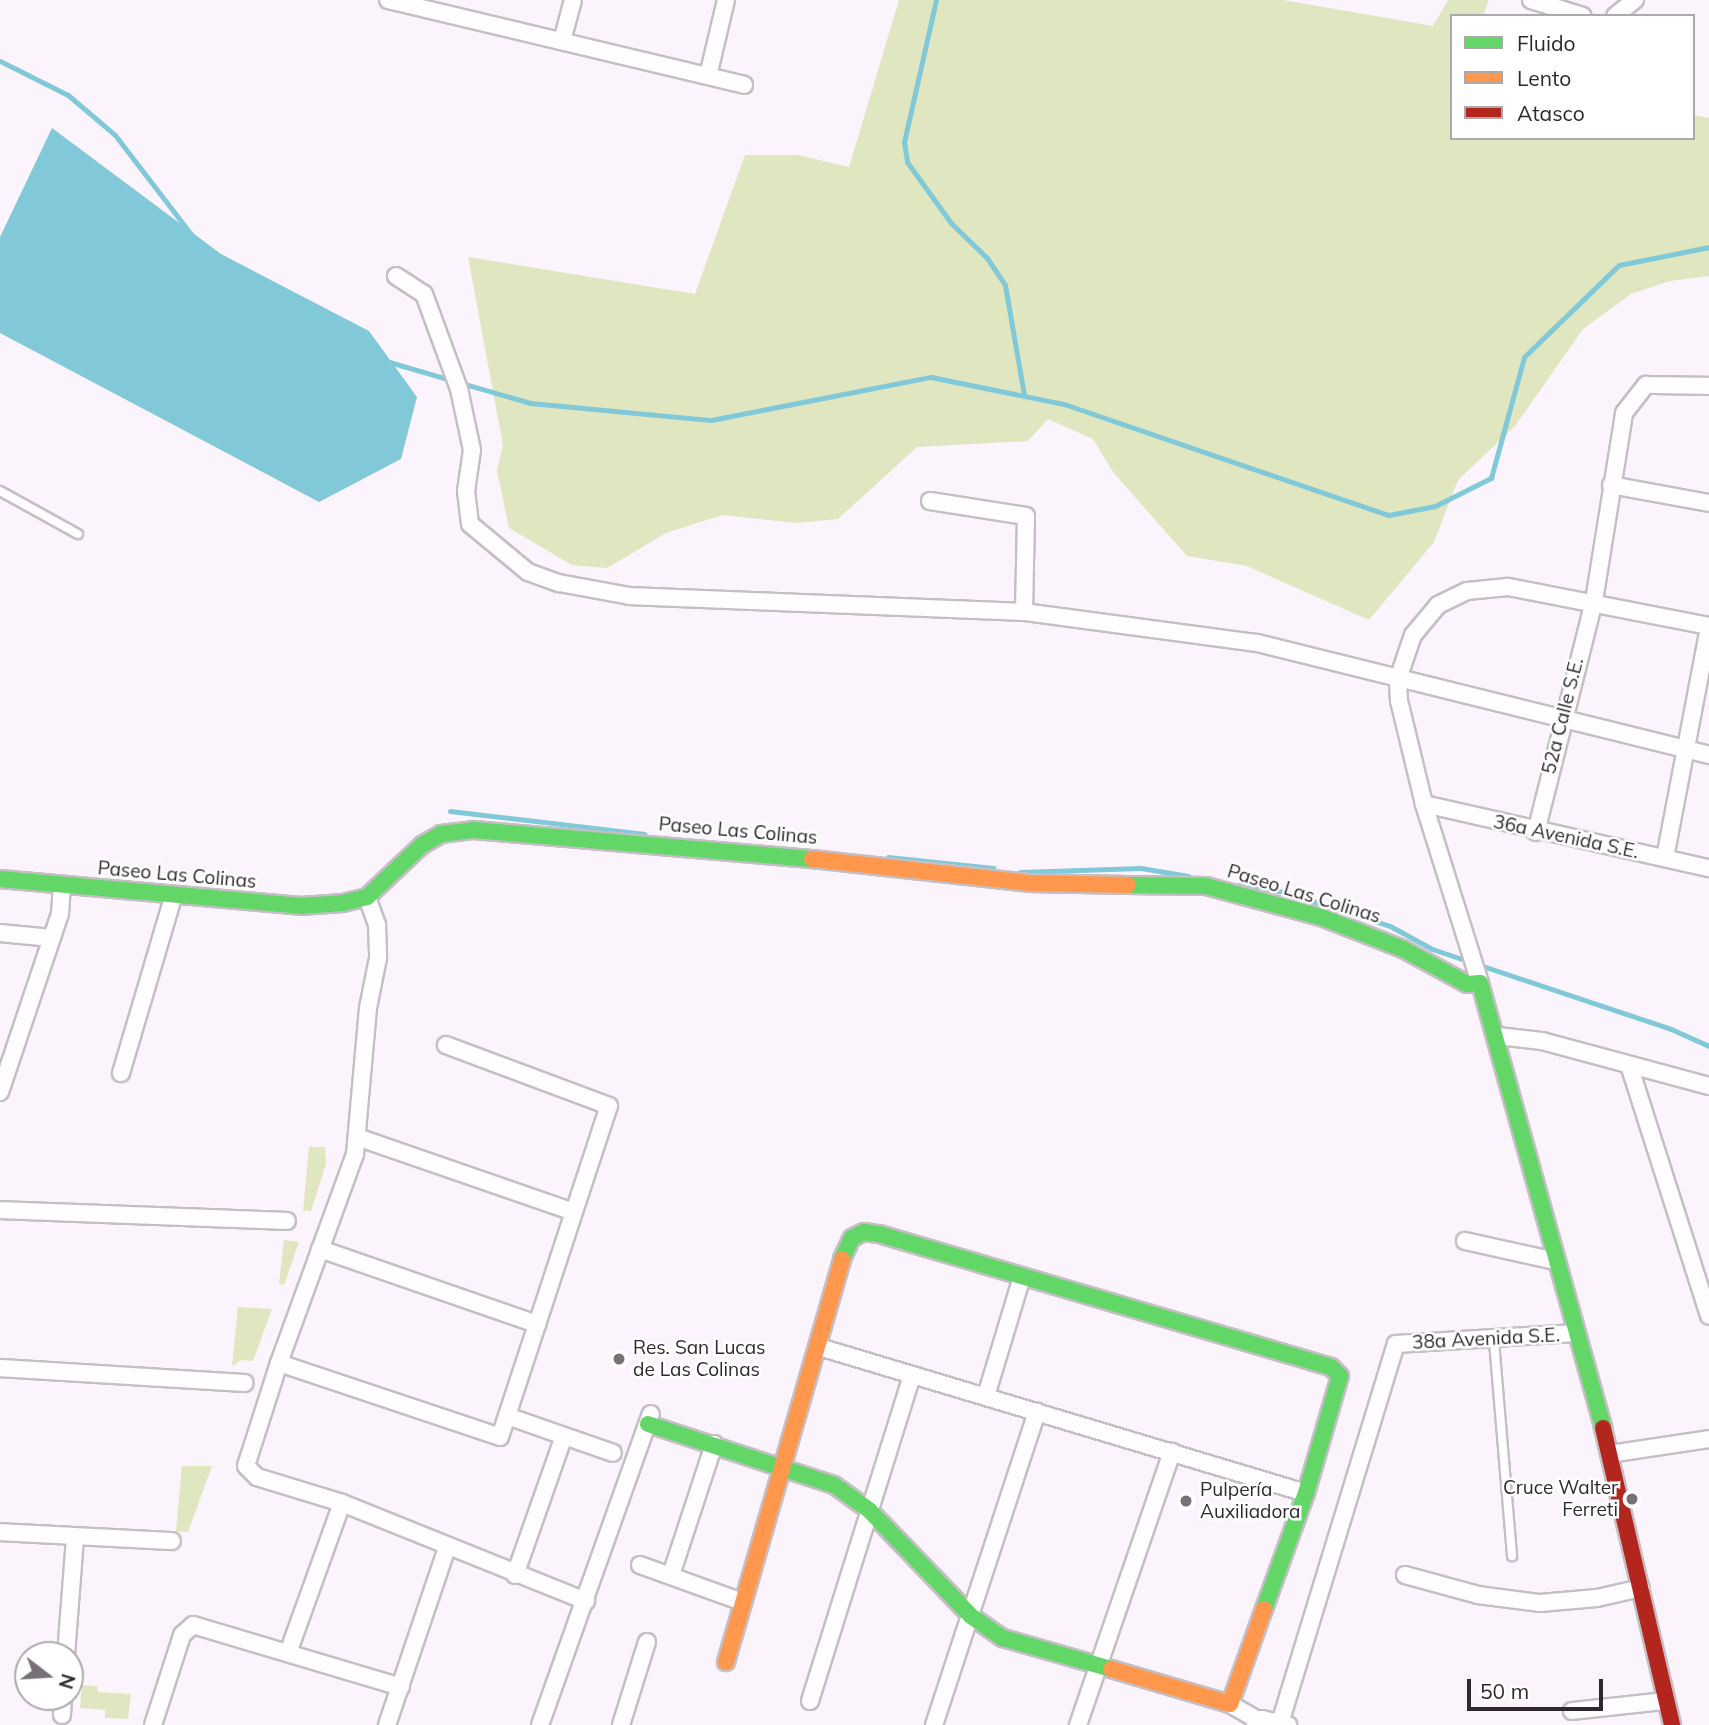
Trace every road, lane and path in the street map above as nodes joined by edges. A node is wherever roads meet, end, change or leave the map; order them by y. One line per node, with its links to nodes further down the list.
1 (388, 0): 6 (street)
2 (573, 0): 9 (street)
3 (726, 0): 10 (street)
4 (1531, 0): 7 (street)
5 (1635, 0): 8 (street)
6 (422, 4): 9 (street)
7 (1576, 14)
8 (1618, 14)
9 (562, 41): 10 (street)
10 (708, 76): 11 (street)
11 (744, 85)
12 (396, 276): 20 (street)
13 (1709, 387): 14 (street, 52a Calle S.E.)
14 (1611, 485): 17 (street); 19 (street, 52a Calle S.E.)
15 (0, 491): 18 (lane)
16 (930, 501): 20 (street)
17 (1709, 503)
18 (78, 534)
19 (1594, 601): 21 (street); 22 (street); 23 (street, 52a Calle S.E.)
20 (1024, 612): 22 (street)
21 (1709, 627): 24 (street)
22 (1398, 679): 23 (street); 26 (street)
23 (1560, 720): 24 (street); 27 (street, 52a Calle S.E.)
24 (1686, 750): 25 (street); 28 (street)
25 (1709, 754)
26 (1424, 804): 27 (street, 36a Avenida S.E.); 36 (street)
27 (1535, 832): 28 (street, 36a Avenida S.E.)
28 (1665, 858): 29 (street, 36a Avenida S.E.)
29 (1709, 868)
30 (0, 879): 31 (street, Paseo Las Colinas)
31 (62, 886): 32 (street, Paseo Las Colinas); 35 (street)
32 (173, 897): 33 (street, Paseo Las Colinas); 40 (street)
33 (367, 897): 36 (street, Paseo Las Colinas); 43 (street)
34 (0, 933): 35 (street)
35 (52, 937): 42 (street)
36 (1478, 979): 37 (street)
37 (1498, 1036): 39 (street); 49 (street)
38 (446, 1045): 45 (street)
39 (1630, 1068): 41 (street); 51 (street)
40 (121, 1073)
41 (1709, 1086)
42 (0, 1092)
43 (357, 1137): 45 (street); 48 (street)
44 (0, 1210): 46 (street)
45 (573, 1212): 52 (street)
46 (286, 1221)
47 (1465, 1241): 49 (street)
48 (320, 1249): 52 (street); 56 (street)
49 (1555, 1261): 53 (street)
50 (1022, 1277): 55 (street); 60 (street); 70 (street)
51 (1709, 1316)
52 (537, 1324): 62 (street)
53 (1576, 1333): 54 (street, 38a Avenida S.E.); 68 (street)
54 (1494, 1341): 77 (lane); 100 (street, 38a Avenida S.E.)
55 (819, 1347): 58 (street); 69 (street)
56 (278, 1363): 62 (street); 71 (street)
57 (0, 1368): 59 (street)
58 (912, 1375): 60 (street); 72 (street)
59 (245, 1383)
60 (986, 1396): 61 (street)
61 (1037, 1411): 66 (street); 85 (street)
62 (507, 1416): 63 (street)
63 (564, 1436): 67 (street); 80 (street)
64 (1709, 1439): 68 (street)
65 (714, 1444): 69 (street); 81 (street); 83 (street)
66 (1172, 1452): 70 (street); 90 (street)
67 (612, 1453)
68 (1609, 1454): 82 (street)
69 (782, 1465): 72 (street); 84 (street)
70 (1306, 1493): 94 (street)
71 (342, 1503): 76 (street); 88 (street)
72 (869, 1510): 85 (street); 92 (street)
73 (0, 1532): 74 (street)
74 (75, 1537): 75 (street); 86 (street)
75 (172, 1541)
76 (447, 1548): 80 (street); 91 (street)
77 (1512, 1556)
78 (640, 1564): 81 (street)
79 (1405, 1574): 82 (street)
80 (515, 1575): 83 (street)
81 (671, 1575): 84 (street)
82 (1641, 1588): 93 (street)
83 (586, 1601): 99 (street)
84 (743, 1602): 89 (street)
85 (971, 1616): 90 (street); 104 (street)
86 (67, 1641)
87 (648, 1642): 103 (street)
88 (288, 1653): 91 (street); 101 (street)
89 (726, 1662)
90 (1098, 1668): 94 (street); 105 (street)
91 (401, 1687): 102 (street)
92 (810, 1701)
93 (1664, 1701): 96 (street); 106 (street)
94 (1230, 1704): 98 (street)
95 (62, 1711): 97 (street)
96 (1572, 1711)
97 (62, 1715)
98 (1257, 1722): 100 (street)
99 (545, 1724)
100 (1284, 1724)
101 (153, 1725)
102 (387, 1725)
103 (621, 1725)
104 (934, 1725)
105 (1078, 1725)
106 (1672, 1725)

